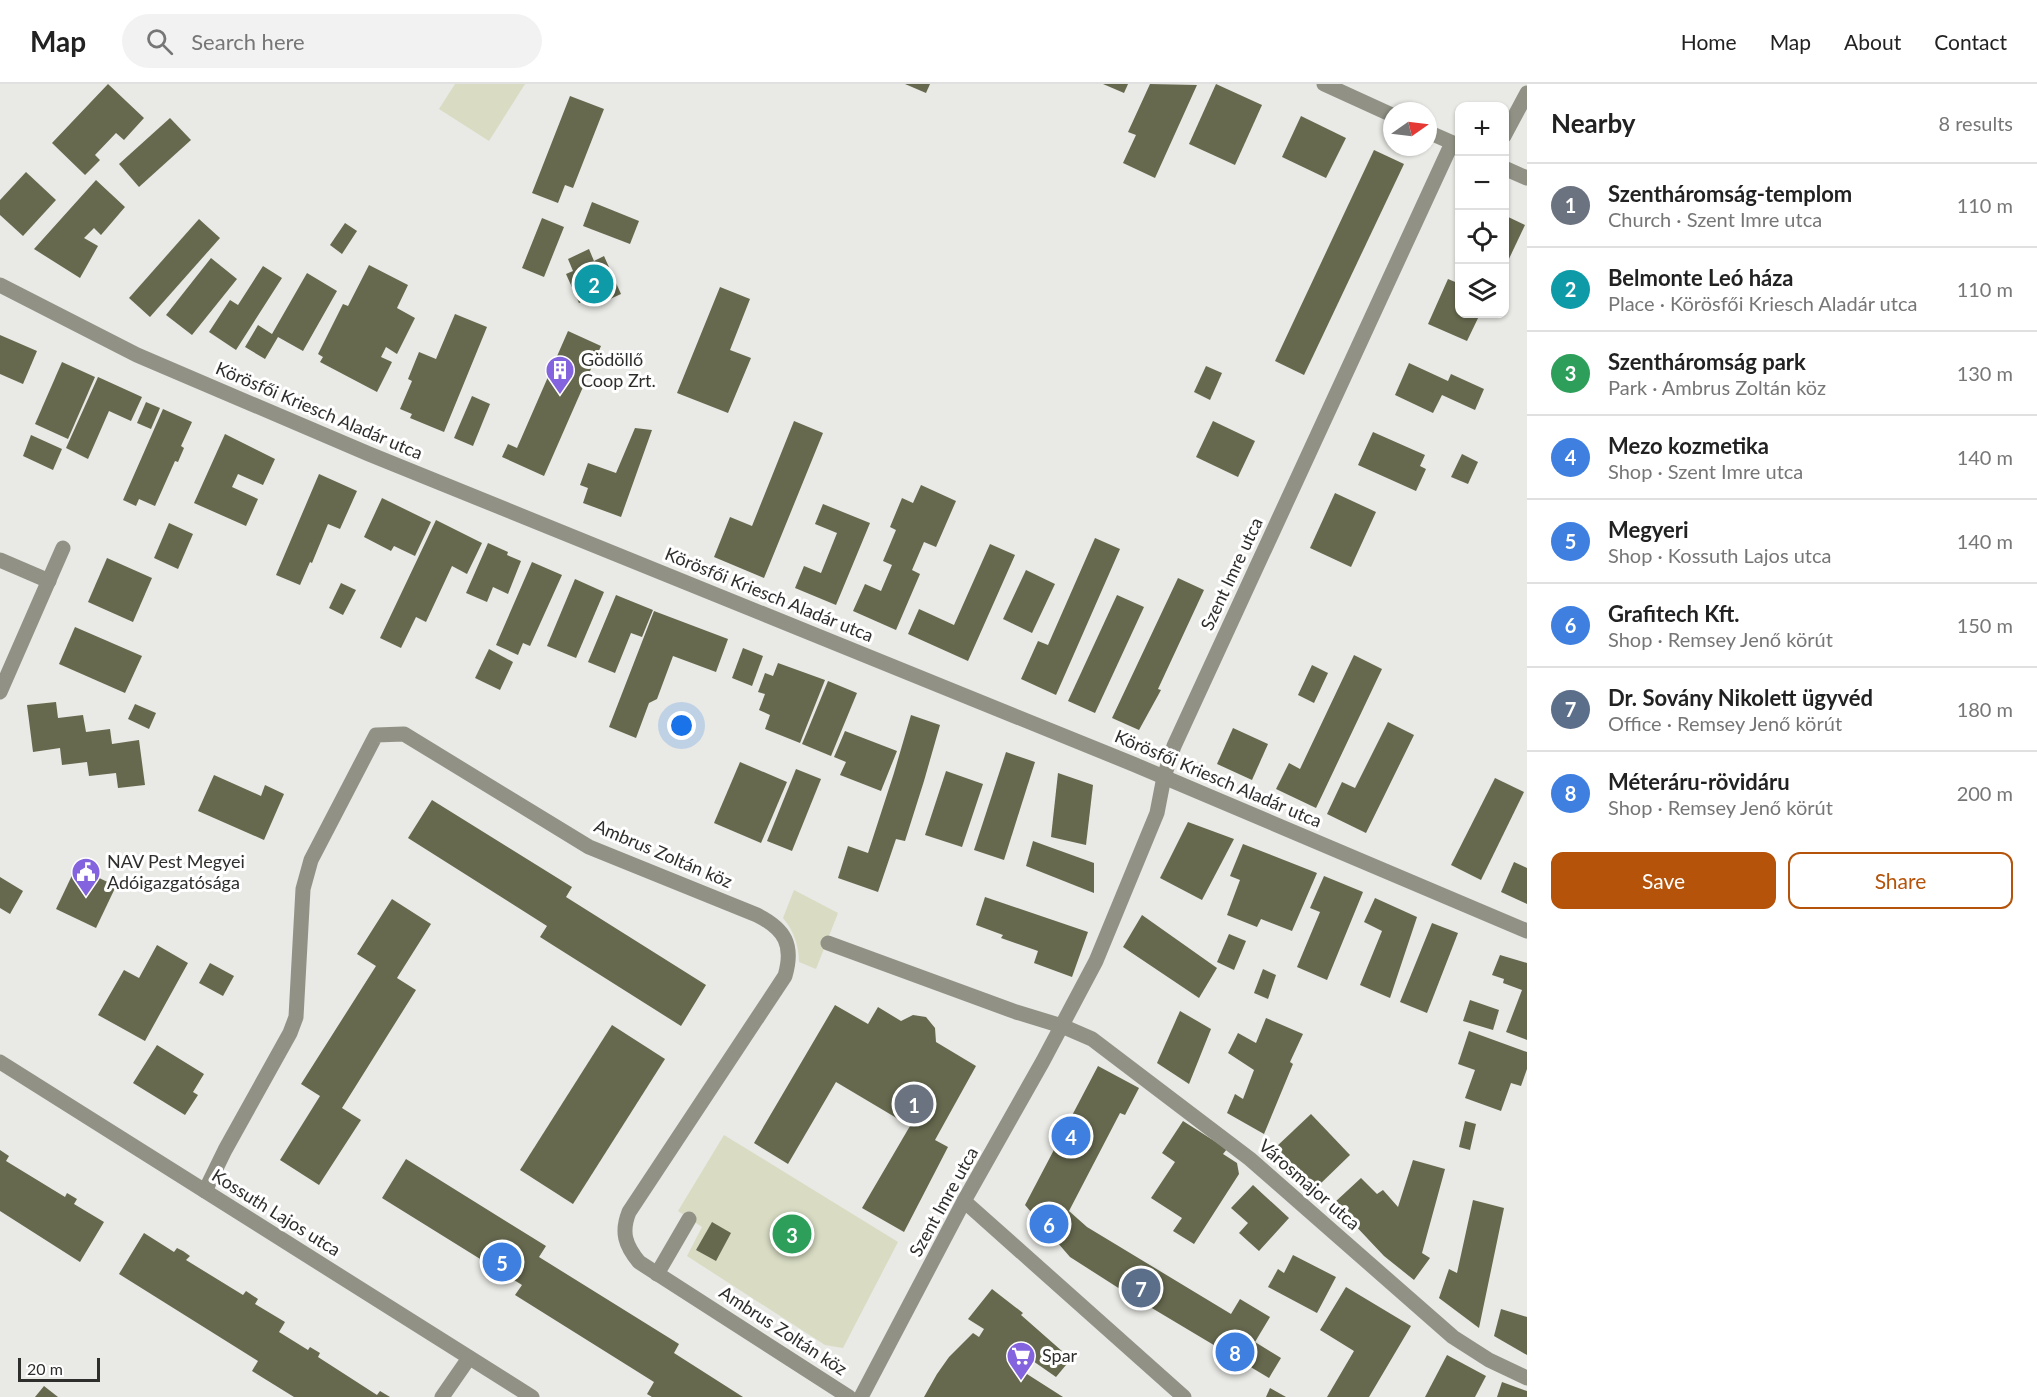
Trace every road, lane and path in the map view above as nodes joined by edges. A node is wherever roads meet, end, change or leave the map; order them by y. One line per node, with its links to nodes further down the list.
1 (1324, 84): 3 (street)
2 (1527, 93): 4 (street)
3 (1383, 111)
4 (1509, 127)
5 (1437, 136): 6 (street)
6 (1455, 145)
7 (1455, 147): 15 (street, Szent Imre utca)
8 (1509, 170): 9 (street)
9 (1527, 178)
10 (0, 285): 15 (street, Körösfői Kriesch Aladár utca)
11 (63, 548): 13 (street)
12 (0, 560): 13 (street)
13 (49, 581): 14 (street)
14 (0, 692)
15 (1164, 777): 16 (street, Körösfői Kriesch Aladár utca); 18 (street, Szent Imre utca)
16 (1527, 931)
17 (828, 943): 18 (street)
18 (1062, 1026): 21 (street, Szent Imre utca); 25 (street, Városmajor utca)
19 (0, 1062): 20 (street, Kossuth Lajos utca)
20 (205, 1191): 23 (street, Ambrus Zoltán köz); 24 (street, Kossuth Lajos utca)
21 (964, 1201): 29 (street, Szent Imre utca); 30 (street)
22 (689, 1219): 23 (street)
23 (657, 1274): 28 (street, Ambrus Zoltán köz)
24 (469, 1358): 26 (street); 27 (street, Kossuth Lajos utca)
25 (1527, 1378)
26 (442, 1397)
27 (532, 1397)
28 (849, 1397)
29 (861, 1397)
30 (1184, 1397)

